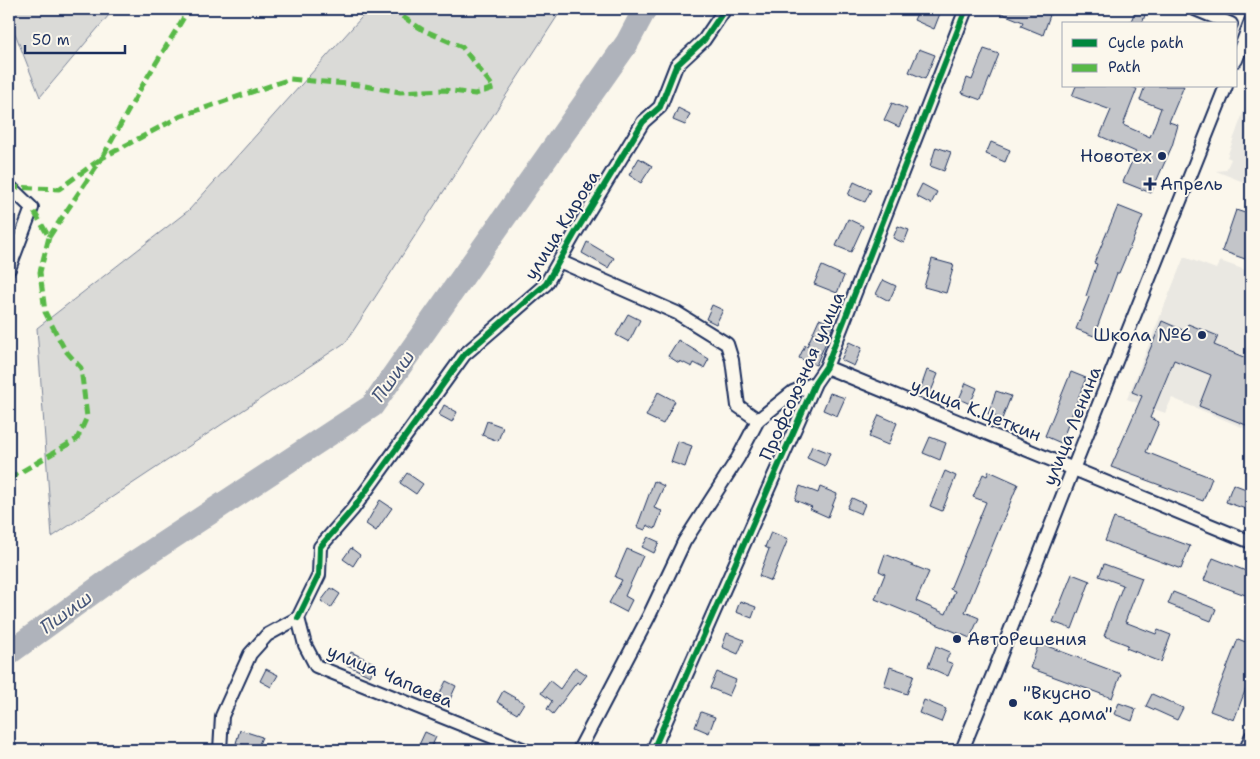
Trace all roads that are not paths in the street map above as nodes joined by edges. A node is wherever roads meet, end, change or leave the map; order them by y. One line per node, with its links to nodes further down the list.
1 (725, 9): 9 (street, улица Кирова)
2 (966, 9): 11 (street, Профсоюзная улица)
3 (1195, 9): 4 (street)
4 (1227, 22)
5 (1247, 27): 6 (street)
6 (1238, 54)
7 (1225, 88): 14 (street, улица Ленина)
8 (9, 186): 10 (street)
9 (559, 262): 13 (street); 16 (street, улица Кирова)
10 (9, 269)
11 (826, 366): 12 (street, Профсоюзная улица); 14 (street, улица К.Цеткин)
12 (815, 383): 13 (street, Профсоюзная улица); 21 (street, Профсоюзная улица)
13 (758, 420): 20 (street, Профсоюзная улица)
14 (1073, 468): 15 (street, улица К.Цеткин); 22 (street, улица Ленина)
15 (1251, 542)
16 (298, 618): 18 (street); 19 (street, улица Чапаева)
17 (1251, 737): 23 (street)
18 (220, 750)
19 (525, 750)
20 (579, 750)
21 (653, 750)
22 (962, 750)
23 (1246, 750)

